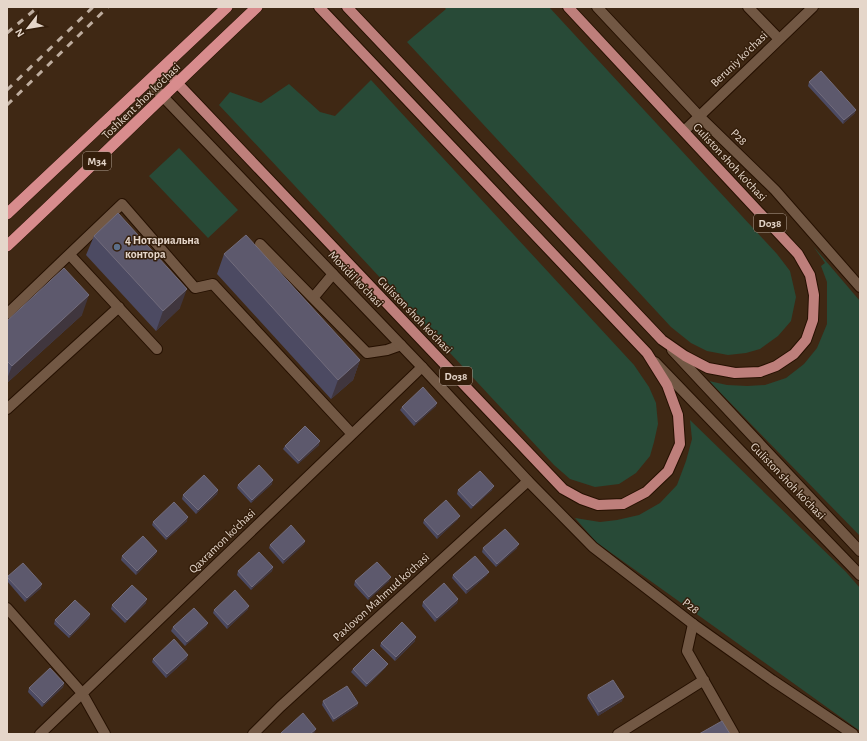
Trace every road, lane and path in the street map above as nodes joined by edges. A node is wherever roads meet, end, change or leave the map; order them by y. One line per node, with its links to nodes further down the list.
1 (227, 7): 10 (highway, Toshkent shox ko'chasi / M34)
2 (258, 7): 12 (highway, Toshkent shox ko'chasi / M34)
3 (319, 7): 28 (main road, Guliston shoh ko'chasi / D038)
4 (346, 7): 25 (main road, Guliston shoh ko'chasi / D038)
5 (568, 7): 15 (main road, Guliston shoh ko'chasi / D038)
6 (598, 7): 14 (street, Р28 / D038)
7 (748, 7): 9 (street)
8 (813, 7): 9 (street, Beruniy ko'chasi)
9 (779, 39): 14 (street, Beruniy ko'chasi)
10 (163, 68): 11 (highway, Toshkent shox ko'chasi / M34); 12 (main road, Guliston shoh ko'chasi)
11 (149, 82): 13 (street, Moxidil ko'chasi); 16 (highway, Toshkent shox ko'chasi / M34)
12 (177, 83): 13 (highway, Toshkent shox ko'chasi / M34); 28 (main road, Guliston shoh ko'chasi / D038)
13 (163, 97): 18 (highway, Toshkent shox ko'chasi / M34); 20 (street, Moxidil ko'chasi / D038)
14 (699, 116): 15 (street, Beruniy ko'chasi); 21 (street, Р28 / D038)
15 (684, 131): 25 (main road, Guliston shoh ko'chasi / D038)
16 (7, 214)
17 (260, 244): 22 (street)
18 (7, 246)
19 (70, 254): 23 (street); 24 (street); 31 (street)
20 (333, 274): 22 (street); 26 (street, Moxidil ko'chasi / D038)
21 (860, 287)
22 (313, 298): 26 (street)
23 (119, 307): 27 (street); 30 (street)
24 (7, 314)
25 (662, 340): 33 (street, Guliston shoh ko'chasi / D038)
26 (401, 345): 29 (street, Moxidil ko'chasi / D038)
27 (157, 349)
28 (647, 353): 34 (street, Guliston shoh ko'chasi / D038)
29 (422, 366): 31 (street, Qaxramon ko'chasi); 32 (street, Moxidil ko'chasi / D038)
30 (7, 409)
31 (352, 434): 38 (street, Qaxramon ko'chasi)
32 (528, 481): 36 (street, Р28 / D038); 41 (street, Paxlovon Mahmud ko'chasi)
33 (860, 551)
34 (860, 575)
35 (7, 608): 38 (street)
36 (693, 624): 37 (street); 44 (street, Р28 / D038)
37 (704, 680): 42 (street); 43 (street)
38 (82, 693): 39 (street, Qaxramon ko'chasi); 40 (street)
39 (40, 734)
40 (105, 734)
41 (253, 734)
42 (618, 734)
43 (734, 734)
44 (853, 734)

